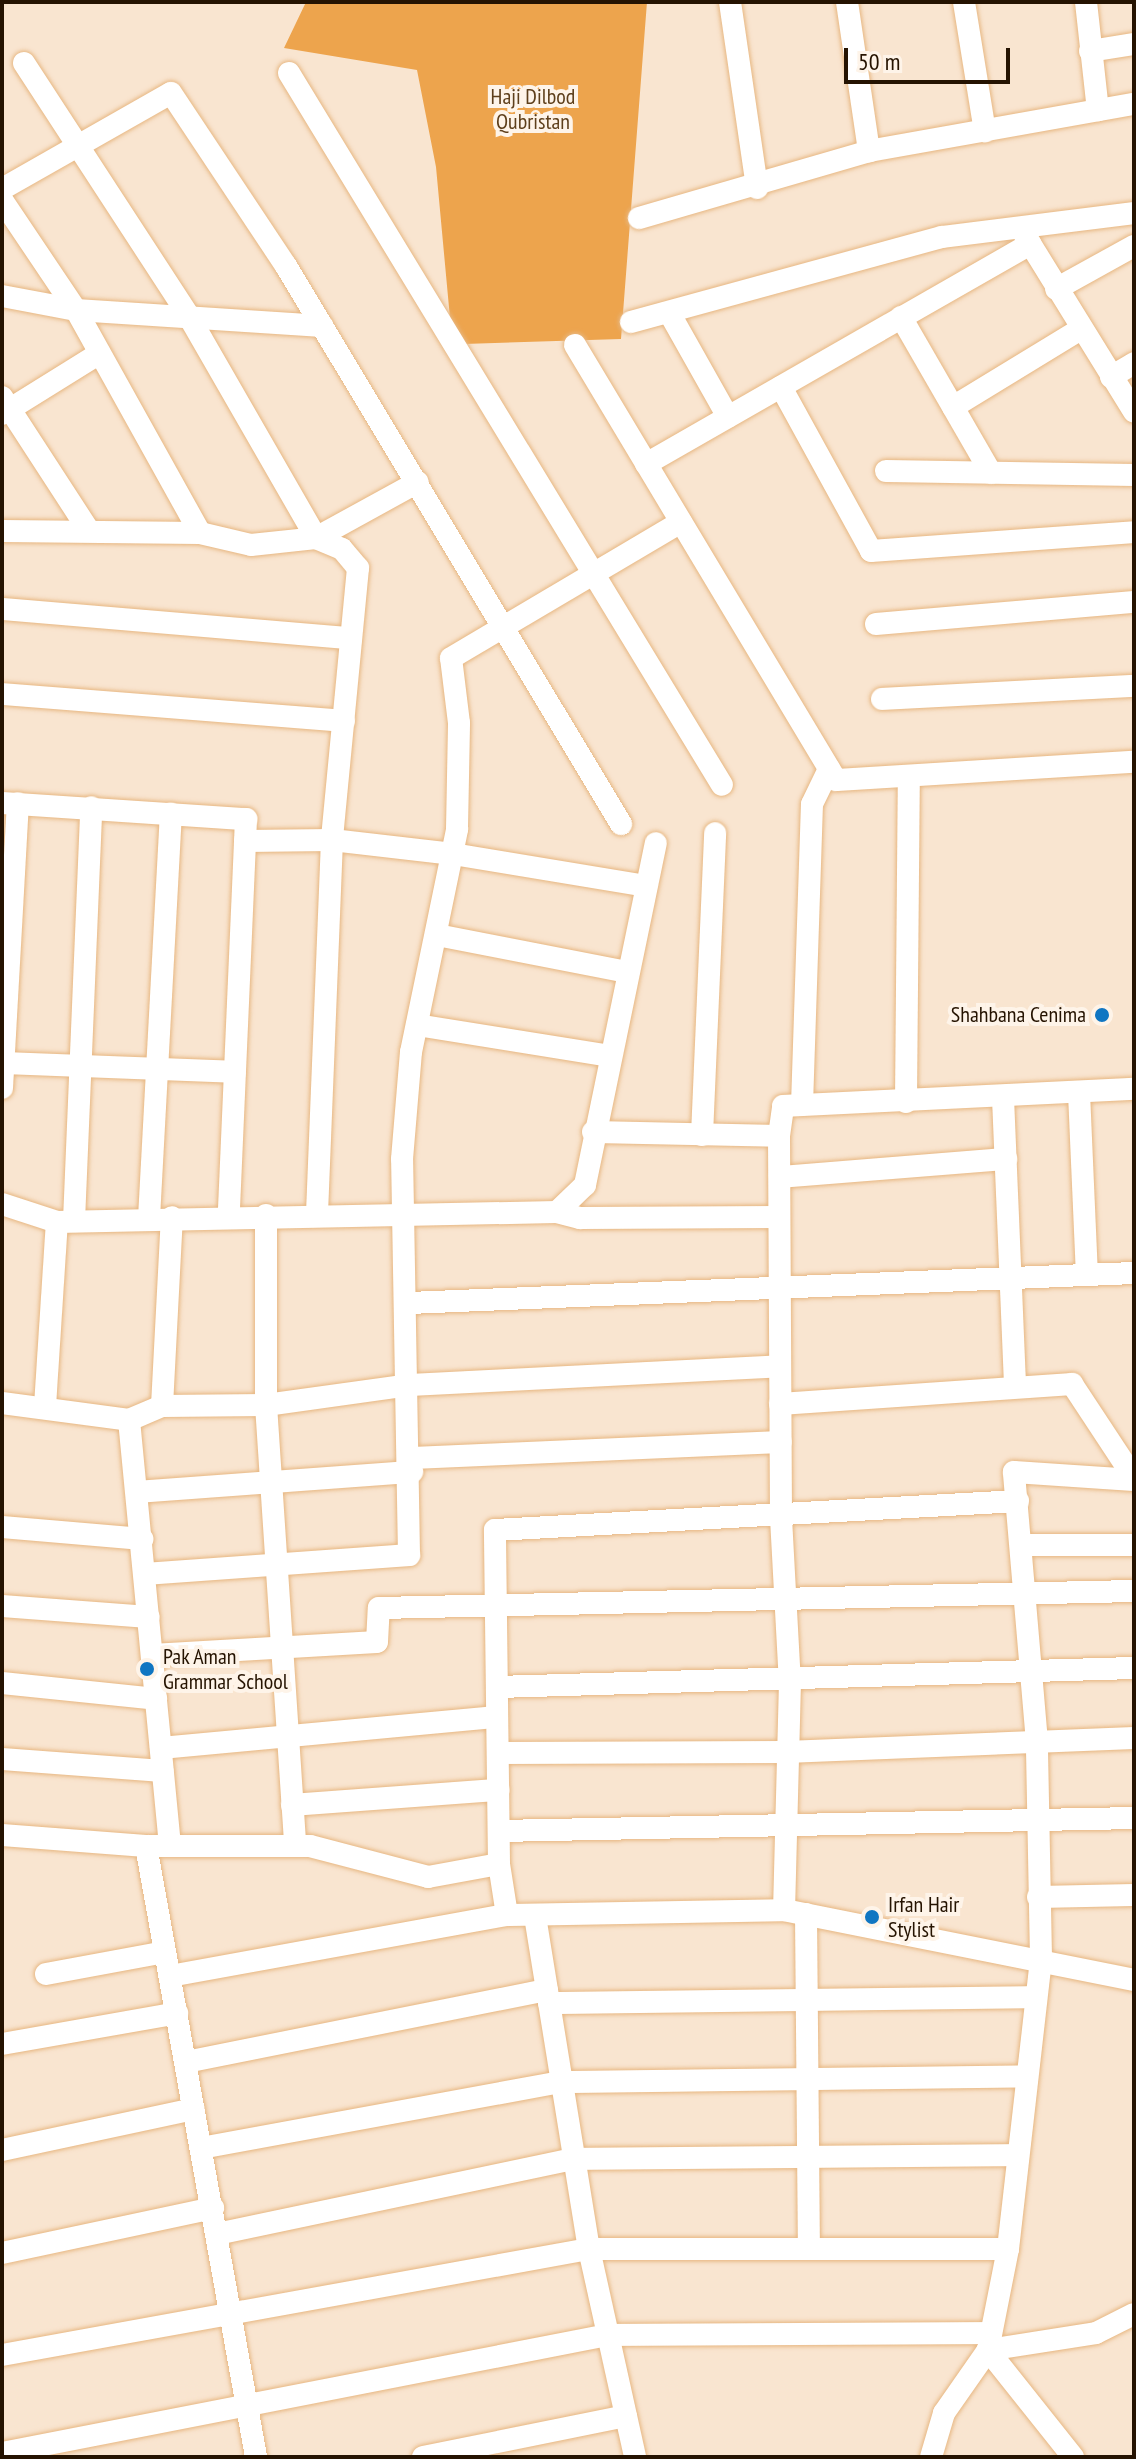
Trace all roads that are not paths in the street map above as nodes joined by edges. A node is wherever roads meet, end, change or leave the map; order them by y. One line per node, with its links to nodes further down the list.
1 (730, 2): 14 (street)
2 (847, 2): 13 (street)
3 (964, 2): 11 (street)
4 (1086, 2): 6 (street)
5 (1134, 44): 6 (street)
6 (1090, 51): 10 (street)
7 (24, 63): 12 (street)
8 (289, 73): 50 (street)
9 (1134, 104): 10 (street)
10 (1098, 110): 11 (street)
11 (985, 131): 13 (street)
12 (80, 147): 15 (street); 25 (street); 28 (street)
13 (869, 151): 14 (street)
14 (757, 188): 18 (street)
15 (2, 189)
16 (2, 200): 23 (street)
17 (1134, 213): 19 (street)
18 (639, 218)
19 (1026, 237): 21 (street); 24 (street); 26 (street)
20 (1134, 246): 21 (street)
21 (1056, 289): 29 (street)
22 (2, 296): 23 (street)
23 (76, 310): 25 (street); 31 (street)
24 (670, 314): 27 (street); 38 (street)
25 (188, 315): 28 (street); 49 (street)
26 (901, 317): 34 (street); 36 (street)
27 (631, 322)
28 (322, 326): 43 (street)
29 (1081, 329): 33 (street); 36 (street)
30 (575, 345): 39 (street)
31 (100, 353): 35 (street); 48 (street)
32 (1134, 363): 33 (street)
33 (1111, 377): 37 (street)
34 (781, 387): 38 (street); 47 (street)
35 (4, 407): 45 (street)
36 (953, 407): 41 (street)
37 (1134, 412)
38 (728, 417): 39 (street)
39 (646, 464): 44 (street)
40 (886, 471): 41 (street)
41 (991, 473): 42 (street)
42 (1134, 475)
43 (418, 482): 49 (street); 54 (street)
44 (681, 522): 50 (street); 61 (street)
45 (87, 528): 46 (street); 48 (street)
46 (2, 531)
47 (1134, 532)
48 (200, 533): 49 (street)
49 (316, 538): 55 (street)
50 (598, 572): 54 (street); 63 (street)
51 (1134, 602): 53 (street)
52 (2, 609): 55 (street)
53 (876, 624)
54 (505, 626): 67 (street); 72 (street)
55 (351, 638): 59 (street)
56 (1134, 686): 58 (street)
57 (2, 694): 59 (street)
58 (882, 699)
59 (344, 721): 69 (street)
60 (1134, 762): 62 (street)
61 (829, 769): 62 (street); 87 (street)
62 (909, 776): 86 (street)
63 (722, 785)
64 (10, 803): 65 (street); 78 (street)
65 (91, 807): 66 (street); 79 (street)
66 (171, 814): 70 (street); 80 (street)
67 (621, 824)
68 (715, 833): 89 (street)
69 (332, 840): 70 (street); 72 (street); 97 (street)
70 (245, 841): 81 (street)
71 (656, 843): 73 (street)
72 (453, 854): 73 (street); 74 (street)
73 (646, 886): 75 (street)
74 (437, 935): 75 (street); 76 (street)
75 (628, 972): 77 (street)
76 (417, 1025): 77 (street); 101 (street)
77 (610, 1056): 88 (street)
78 (3, 1063): 79 (street); 82 (street)
79 (80, 1064): 80 (street); 102 (street)
80 (157, 1069): 81 (street); 100 (street)
81 (235, 1072): 95 (street)
82 (2, 1088)
83 (1134, 1089): 84 (street)
84 (1079, 1093): 85 (street); 104 (street)
85 (1003, 1098): 86 (street); 91 (street)
86 (906, 1102): 87 (street)
87 (802, 1105): 90 (street)
88 (593, 1132): 89 (street); 94 (street)
89 (702, 1135): 90 (street)
90 (779, 1136): 92 (street)
91 (1006, 1159): 92 (street); 105 (street)
92 (780, 1177): 99 (street)
93 (2, 1204): 102 (street)
94 (557, 1212): 99 (street); 101 (street)
95 (229, 1215): 96 (street); 98 (street)
96 (266, 1215): 97 (street); 113 (street)
97 (317, 1216): 101 (street)
98 (172, 1217): 100 (street); 115 (street)
99 (779, 1217): 106 (street)
100 (149, 1218): 102 (street)
101 (406, 1218): 107 (street)
102 (66, 1221): 114 (street)
103 (1134, 1273): 104 (street)
104 (1087, 1275): 105 (street)
105 (1012, 1279): 106 (street); 110 (street)
106 (780, 1293): 107 (street); 108 (street)
107 (409, 1303): 109 (street)
108 (780, 1366): 109 (street); 112 (street)
109 (411, 1385): 113 (street); 118 (street)
110 (1015, 1385): 112 (street); 119 (street)
111 (2, 1403): 114 (street)
112 (780, 1404): 117 (street)
113 (266, 1405): 115 (street); 120 (street)
114 (45, 1406): 116 (street)
115 (162, 1406): 116 (street)
116 (129, 1420): 121 (street)
117 (781, 1442): 118 (street); 123 (street)
118 (412, 1465): 120 (street); 128 (street)
119 (1134, 1479): 122 (street)
120 (271, 1481): 121 (street); 128 (street)
121 (137, 1492): 125 (street)
122 (1018, 1501): 123 (street); 126 (street)
123 (781, 1518): 132 (street); 134 (street)
124 (2, 1527): 125 (street)
125 (142, 1539): 129 (street)
126 (1025, 1545): 127 (street); 130 (street)
127 (1134, 1545)
128 (276, 1562): 129 (street); 136 (street)
129 (145, 1574): 135 (street)
130 (1028, 1591): 131 (street); 132 (street); 139 (street)
131 (1134, 1591)
132 (785, 1600): 134 (street); 140 (street)
133 (2, 1606): 135 (street)
134 (496, 1610): 136 (street); 142 (street)
135 (149, 1617): 137 (street)
136 (282, 1646): 137 (street); 145 (street)
137 (152, 1655): 143 (street)
138 (1134, 1668): 139 (street)
139 (1030, 1672): 140 (street); 147 (street)
140 (790, 1682): 142 (street); 149 (street)
141 (2, 1683): 143 (street)
142 (497, 1687): 144 (street)
143 (156, 1699): 148 (street)
144 (497, 1717): 145 (street); 150 (street)
145 (287, 1738): 148 (street); 154 (street)
146 (1134, 1738): 147 (street)
147 (1037, 1742): 149 (street); 156 (street)
148 (161, 1748): 152 (street)
149 (786, 1752): 150 (street); 157 (street)
150 (498, 1753): 153 (street)
151 (2, 1759): 152 (street)
152 (163, 1771): 161 (street)
153 (498, 1790): 154 (street); 158 (street)
154 (292, 1805): 162 (street)
155 (1134, 1818): 156 (street)
156 (1037, 1820): 157 (street); 165 (street)
157 (785, 1827): 158 (street); 166 (street)
158 (499, 1831): 163 (street)
159 (2, 1835): 160 (street)
160 (146, 1846): 161 (street); 169 (street)
161 (170, 1846): 162 (street)
162 (295, 1846): 163 (street)
163 (499, 1864): 167 (street)
164 (1134, 1895): 165 (street)
165 (1038, 1897): 170 (street)
166 (795, 1912): 168 (street); 170 (street); 176 (street)
167 (507, 1915): 168 (street); 172 (street)
168 (535, 1916): 174 (street)
169 (165, 1952): 171 (street); 172 (street)
170 (1041, 1958): 173 (street); 175 (street)
171 (46, 1974)
172 (170, 1976): 177 (street)
173 (1134, 1980)
174 (548, 1997): 176 (street); 179 (street); 182 (street)
175 (1036, 1997): 176 (street); 180 (street)
176 (808, 2005): 181 (street)
177 (177, 2013): 178 (street); 179 (street)
178 (2, 2044)
179 (186, 2062): 183 (street)
180 (1027, 2076): 181 (street); 186 (street)
181 (808, 2078): 182 (street); 187 (street)
182 (562, 2082): 184 (street); 188 (street)
183 (194, 2109): 184 (street); 185 (street)
184 (201, 2148): 189 (street)
185 (2, 2150)
186 (1018, 2155): 187 (street); 193 (street)
187 (808, 2158): 188 (street); 191 (street)
188 (574, 2159): 190 (street); 192 (street)
189 (213, 2208): 190 (street); 194 (street)
190 (217, 2234): 195 (street)
191 (809, 2243): 192 (street); 193 (street)
192 (589, 2249): 195 (street); 197 (street)
193 (1008, 2249): 198 (street)
194 (2, 2253)
195 (231, 2311): 199 (street); 200 (street)
196 (1134, 2314): 198 (street)
197 (608, 2335): 198 (street); 200 (street); 201 (street)
198 (990, 2341): 206 (street); 207 (street)
199 (2, 2355)
200 (247, 2404): 202 (street); 203 (street)
201 (626, 2416): 204 (street); 205 (street)
202 (2, 2453)
203 (256, 2457)
204 (423, 2457)
205 (635, 2457)
206 (931, 2457)
207 (1073, 2457)

